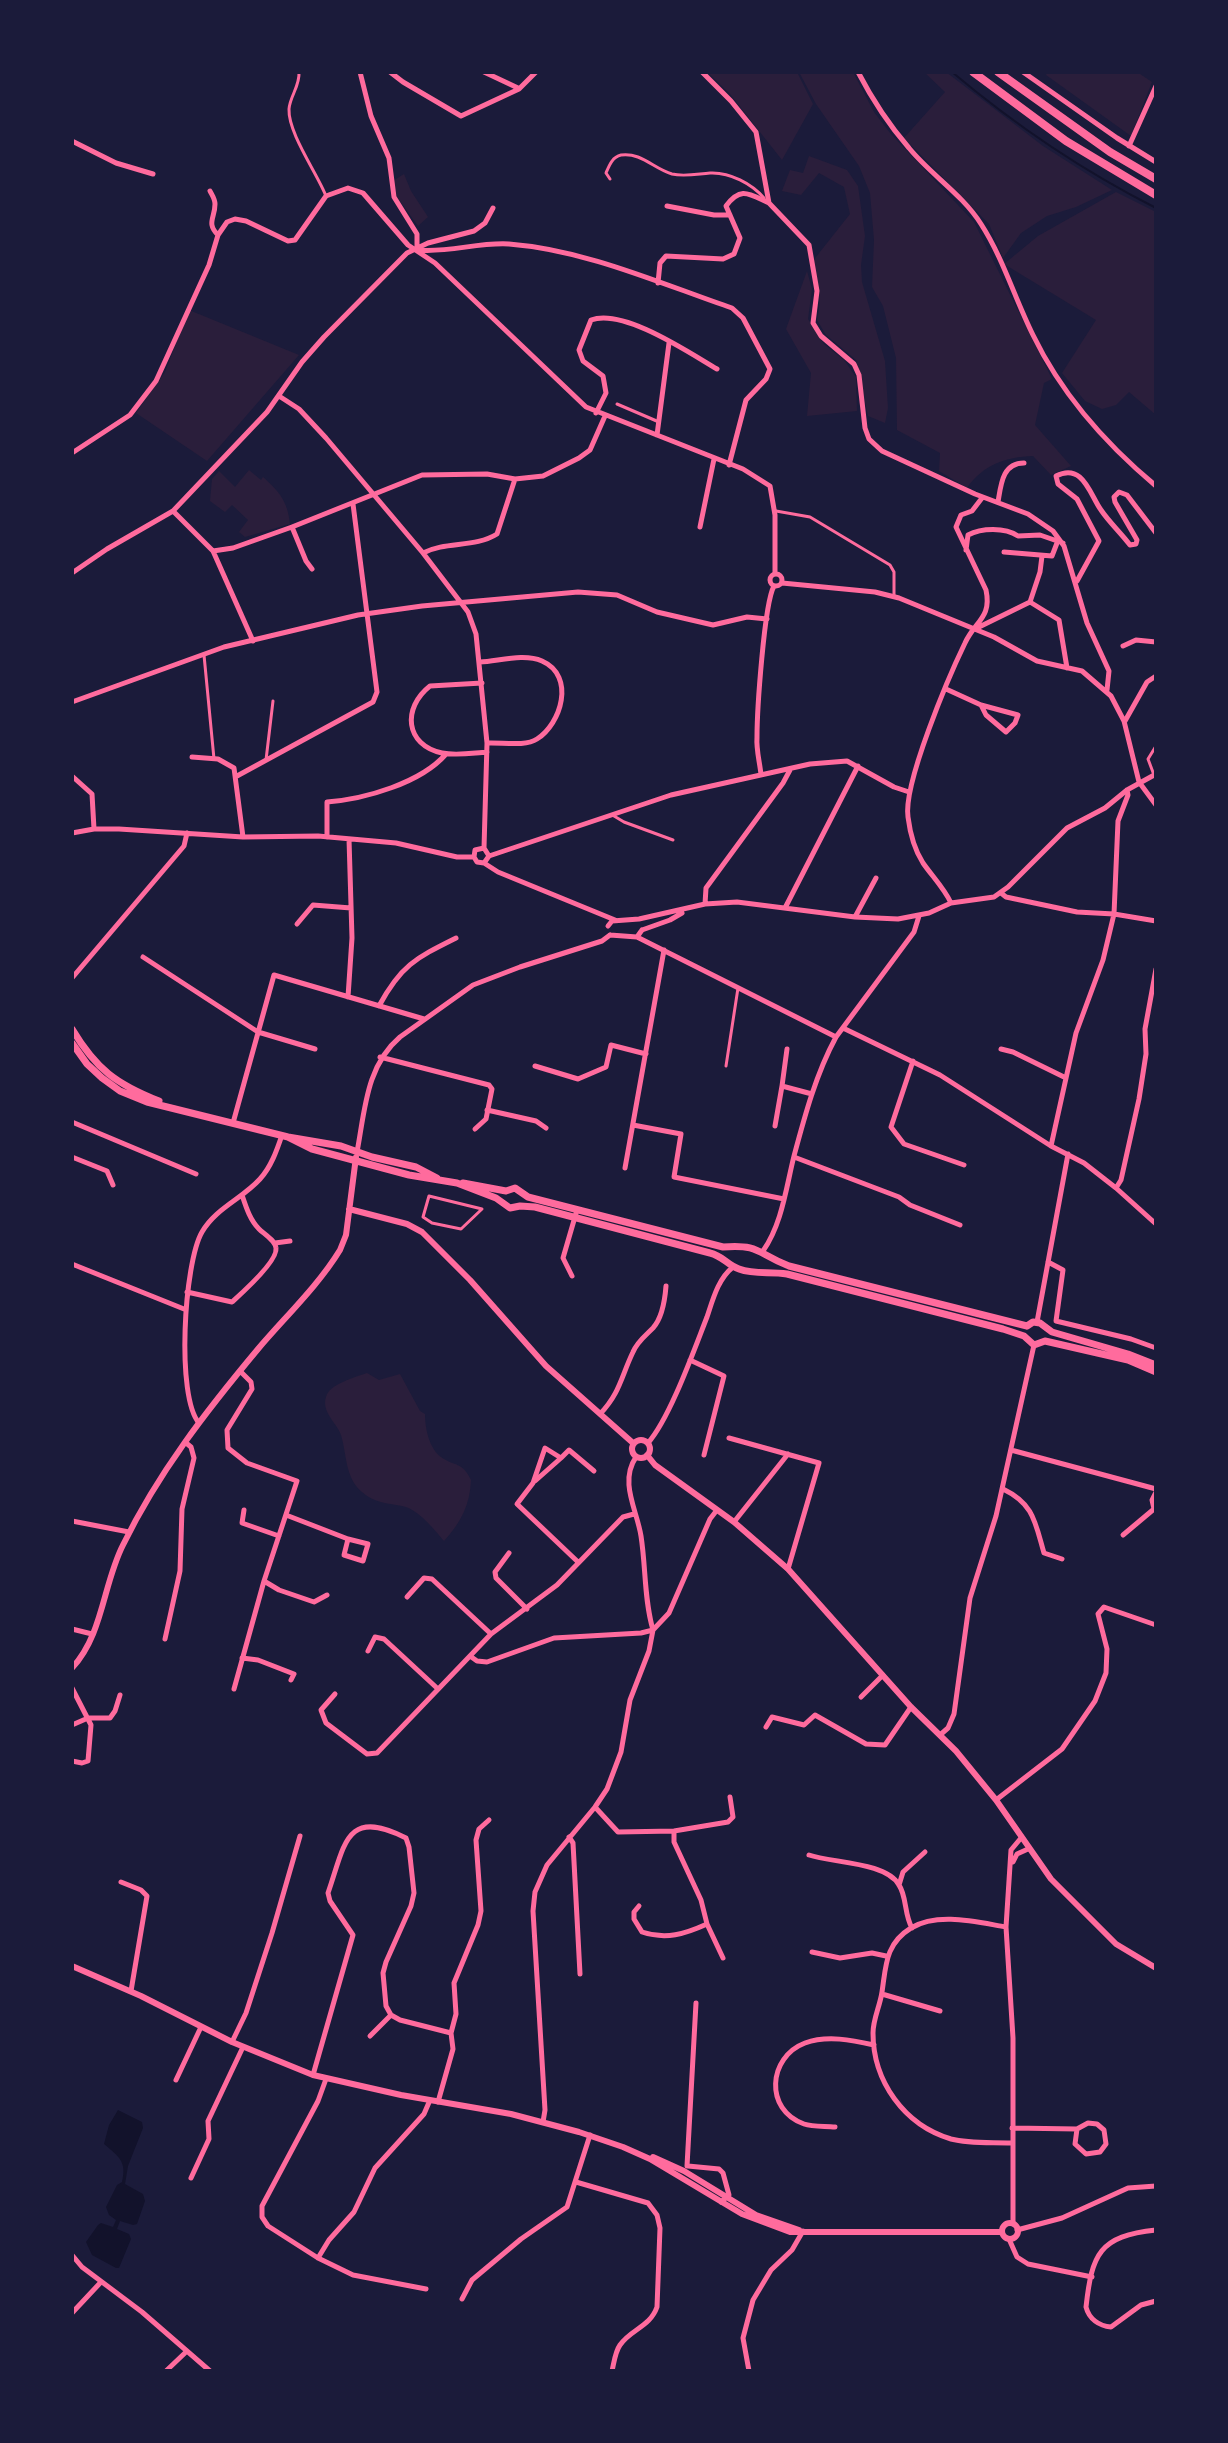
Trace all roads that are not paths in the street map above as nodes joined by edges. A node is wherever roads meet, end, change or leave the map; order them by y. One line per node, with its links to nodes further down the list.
1 (299, 72): 21 (lane)
2 (360, 72): 27 (street)
3 (390, 72): 12 (street)
4 (484, 72): 12 (street)
5 (536, 72): 12 (street)
6 (702, 72): 22 (street)
7 (858, 72): 42 (street)
8 (973, 72): 20 (main road)
9 (998, 72): 18 (main road)
10 (1023, 72): 14 (street)
11 (1156, 86): 14 (street)
12 (519, 89)
13 (72, 141): 16 (street)
14 (1129, 146): 15 (street)
15 (1156, 162)
16 (153, 174)
17 (610, 179): 22 (lane)
18 (1156, 179)
19 (210, 191): 26 (street)
20 (1156, 195)
21 (326, 196): 26 (street); 27 (street)
22 (769, 203): 25 (street); 44 (street)
23 (667, 206): 25 (street)
24 (493, 208): 27 (street)
25 (730, 215): 28 (street)
26 (218, 235): 37 (street)
27 (417, 250): 28 (street); 31 (street); 33 (street)
28 (658, 283): 40 (street)
29 (669, 343): 30 (street); 33 (street); 35 (street)
30 (717, 369)
31 (279, 396): 43 (street); 48 (street)
32 (617, 404): 35 (lane)
33 (596, 413): 34 (street)
34 (605, 416): 36 (street); 41 (street)
35 (659, 422): 36 (street)
36 (657, 435): 38 (street)
37 (72, 453)
38 (714, 459): 40 (street); 50 (street)
39 (1024, 463): 45 (street)
40 (729, 465): 47 (street)
41 (515, 479): 43 (street); 56 (street)
42 (1156, 486)
43 (374, 494): 46 (street); 56 (street)
44 (982, 497): 45 (street); 54 (street)
45 (998, 502): 52 (street)
46 (353, 504): 49 (street); 67 (street)
47 (774, 510): 60 (street); 64 (lane)
48 (173, 511): 53 (street); 59 (street)
49 (292, 527): 53 (street); 58 (street)
50 (700, 527)
51 (1156, 533): 61 (street)
52 (1060, 543): 54 (street); 57 (street); 61 (street)
53 (213, 551): 70 (street)
54 (966, 551): 69 (street)
55 (1004, 552): 57 (street)
56 (423, 553): 66 (street)
57 (1042, 556): 65 (street)
58 (312, 569)
59 (72, 573)
60 (775, 574): 62 (street); 63 (street)
61 (1076, 582): 79 (street)
62 (782, 583): 63 (street); 64 (street)
63 (774, 586): 68 (street)
64 (894, 597): 69 (street)
65 (1030, 602): 69 (street); 75 (street)
66 (461, 603): 67 (street); 68 (street); 74 (street)
67 (368, 614): 70 (street); 90 (street)
68 (767, 619): 94 (street)
69 (973, 630): 75 (street); 78 (street)
70 (253, 641): 73 (street)
71 (1156, 642): 72 (street)
72 (1123, 646)
73 (204, 655): 81 (street); 89 (lane)
74 (480, 662): 77 (street); 84 (street)
75 (1067, 668): 79 (street)
76 (1156, 676): 83 (street)
77 (482, 683): 84 (street); 87 (street)
78 (946, 689): 82 (street); 99 (street)
79 (1107, 690): 83 (street)
80 (273, 701): 90 (lane)
81 (72, 702)
82 (981, 705): 82 (street)
83 (1124, 721): 97 (street)
84 (487, 743): 86 (street)
85 (1156, 746): 93 (lane)
86 (487, 752): 87 (street); 109 (street)
87 (446, 754): 106 (street)
88 (192, 757): 89 (street)
89 (214, 759): 96 (street)
90 (266, 760): 96 (street)
91 (858, 766): 92 (street); 99 (street); 118 (street)
92 (790, 769): 94 (street); 116 (street)
93 (1155, 774): 97 (street)
94 (761, 775): 101 (street)
95 (72, 776): 102 (street)
96 (237, 776): 105 (street)
97 (1139, 782): 98 (street); 100 (street)
98 (1127, 790): 114 (street); 120 (street)
99 (909, 792): 115 (street)
100 (1156, 805)
101 (614, 816): 108 (lane); 110 (street)
102 (94, 829): 103 (street); 104 (street)
103 (72, 833)
104 (187, 833): 105 (street); 136 (street)
105 (243, 837): 106 (street)
106 (327, 837): 107 (street)
107 (349, 839): 111 (street); 117 (street)
108 (673, 840)
109 (484, 848): 110 (street); 111 (street)
110 (489, 856): 112 (street)
111 (474, 857): 112 (street)
112 (484, 863): 121 (street)
113 (876, 878): 123 (street)
114 (1001, 893): 115 (street); 120 (street)
115 (951, 903): 122 (street)
116 (705, 904): 118 (street); 119 (street)
117 (351, 908): 127 (street); 138 (street)
118 (785, 908): 123 (street)
119 (686, 910): 124 (street); 129 (street)
120 (1114, 914): 126 (street); 154 (street)
121 (598, 915): 125 (street); 128 (street)
122 (919, 916): 123 (street); 141 (street)
123 (855, 917)
124 (633, 920): 125 (street); 129 (street)
125 (616, 921): 128 (street)
126 (1156, 921)
127 (297, 924)
128 (608, 926): 130 (street)
129 (642, 930): 131 (street)
130 (610, 935): 131 (street); 140 (street)
131 (637, 937): 133 (street)
132 (456, 938): 139 (street)
133 (664, 950): 137 (street); 149 (street)
134 (143, 957): 143 (street)
135 (1156, 969): 176 (street)
136 (72, 978)
137 (738, 988): 144 (street); 153 (lane)
138 (348, 997): 139 (street); 143 (street)
139 (379, 1006): 140 (street)
140 (424, 1019): 150 (street)
141 (843, 1028): 144 (street); 151 (street)
142 (72, 1029): 157 (main road)
143 (258, 1032): 146 (street); 160 (street)
144 (836, 1037): 156 (street)
145 (72, 1043): 157 (main road)
146 (315, 1049)
147 (787, 1049): 155 (street)
148 (1001, 1049): 154 (street)
149 (646, 1054): 152 (street); 161 (street)
150 (380, 1057): 158 (street); 168 (street)
151 (913, 1061): 166 (street); 171 (street)
152 (535, 1066)
153 (726, 1066)
154 (1064, 1077): 166 (street)
155 (782, 1086): 156 (street); 162 (street)
156 (812, 1094): 170 (street)
157 (175, 1108): 160 (main road)
158 (487, 1110): 163 (street); 164 (street)
159 (72, 1122): 173 (street)
160 (233, 1123): 165 (main road)
161 (633, 1125): 172 (street); 180 (street)
162 (775, 1126)
163 (546, 1128)
164 (475, 1129)
165 (285, 1136): 168 (main road); 178 (street)
166 (1051, 1146): 167 (street)
167 (1068, 1154): 176 (street); 193 (street)
168 (356, 1156): 174 (main road); 183 (street)
169 (72, 1157): 175 (street)
170 (794, 1157): 180 (street); 187 (street)
171 (964, 1165)
172 (625, 1168)
173 (196, 1174)
174 (457, 1183): 177 (main road); 181 (main road)
175 (113, 1185)
176 (1116, 1188): 186 (street)
177 (506, 1191): 179 (main road); 181 (main road)
178 (242, 1195): 189 (street); 199 (street)
179 (522, 1195): 182 (main road); 184 (main road)
180 (784, 1199): 191 (street)
181 (503, 1202): 182 (main road)
182 (520, 1206): 184 (main road)
183 (349, 1209): 210 (street); 212 (street)
184 (576, 1214): 190 (main road); 192 (main road); 197 (street)
185 (432, 1223): 185 (lane)
186 (1156, 1224)
187 (960, 1225)
188 (290, 1241): 189 (street)
189 (275, 1243): 199 (street)
190 (729, 1247): 191 (main road); 192 (main road)
191 (765, 1255): 196 (main road); 202 (main road)
192 (726, 1259): 195 (main road)
193 (1048, 1262): 201 (street); 207 (street)
194 (72, 1264): 200 (street)
195 (733, 1267): 196 (main road); 208 (street)
196 (763, 1271): 204 (main road)
197 (572, 1276)
198 (666, 1286): 212 (street)
199 (187, 1292): 200 (street)
200 (184, 1309): 213 (street)
201 (1037, 1322): 202 (main road); 203 (main road)
202 (1027, 1326): 204 (main road)
203 (1046, 1328): 205 (main road); 209 (main road)
204 (1024, 1336): 206 (main road)
205 (1045, 1341): 206 (main road); 211 (main road)
206 (1034, 1345): 218 (street)
207 (1156, 1348)
208 (690, 1360): 217 (street); 221 (street)
209 (1156, 1365)
210 (240, 1371): 213 (street); 232 (street)
211 (1156, 1372)
212 (599, 1414): 216 (street)
213 (199, 1423): 215 (street)
214 (729, 1438): 219 (street)
215 (185, 1442): 235 (street); 252 (street)
216 (633, 1443): 217 (street); 222 (street)
217 (648, 1443): 220 (street)
218 (1011, 1450): 226 (street); 227 (street)
219 (788, 1454): 234 (street); 242 (street)
220 (647, 1455): 222 (street); 229 (street)
221 (704, 1455)
222 (636, 1457): 231 (street)
223 (561, 1458): 224 (street); 225 (street); 225 (street)
224 (594, 1471)
225 (533, 1483): 241 (street)
226 (1003, 1489): 240 (street); 269 (street)
227 (1156, 1491): 230 (street)
228 (244, 1510): 237 (street)
229 (717, 1510): 234 (street); 249 (street)
230 (1155, 1510): 236 (street)
231 (634, 1514): 241 (street); 249 (street)
232 (286, 1515): 237 (street); 238 (street)
233 (72, 1521): 235 (street)
234 (734, 1522): 242 (street)
235 (129, 1532): 250 (street)
236 (1123, 1535)
237 (279, 1536): 243 (street)
238 (348, 1539): 238 (street)
239 (509, 1553): 246 (street)
240 (1062, 1559)
241 (578, 1562): 246 (street)
242 (788, 1569): 257 (street)
243 (264, 1581): 244 (street); 255 (street)
244 (327, 1595)
245 (407, 1597): 251 (street)
246 (527, 1609): 251 (street)
247 (1156, 1625): 272 (street)
248 (72, 1629): 250 (street)
249 (653, 1630): 254 (street); 273 (street)
250 (92, 1634): 256 (street)
251 (491, 1634): 254 (street)
252 (165, 1639)
253 (368, 1651): 261 (street)
254 (470, 1656): 261 (street)
255 (242, 1658): 258 (street); 260 (street)
256 (72, 1668)
257 (884, 1675): 264 (street); 265 (street)
258 (291, 1680)
259 (72, 1688): 266 (street)
260 (234, 1689)
261 (438, 1689): 262 (street)
262 (335, 1694)
263 (120, 1695): 266 (street)
264 (861, 1697)
265 (911, 1707): 268 (street); 269 (street)
266 (88, 1718): 267 (street); 270 (street)
267 (72, 1725)
268 (766, 1727)
269 (940, 1735): 272 (street)
270 (72, 1761)
271 (730, 1797): 275 (street)
272 (996, 1800): 278 (street)
273 (595, 1807): 275 (street); 277 (street)
274 (489, 1820): 301 (street)
275 (674, 1831): 286 (street)
276 (300, 1836): 303 (street)
277 (569, 1837): 294 (street); 310 (street)
278 (1021, 1838): 279 (street); 282 (street)
279 (1028, 1849): 282 (street); 293 (street)
280 (925, 1852): 284 (street)
281 (809, 1855): 284 (street)
282 (1012, 1862): 287 (street)
283 (121, 1882): 295 (street)
284 (899, 1885): 288 (street)
285 (639, 1906): 286 (street)
286 (707, 1924): 291 (street)
287 (1006, 1927): 288 (street); 312 (street)
288 (912, 1928): 290 (street)
289 (812, 1952): 290 (street)
290 (886, 1956): 296 (street)
291 (723, 1958)
292 (72, 1966): 295 (street)
293 (1156, 1968)
294 (580, 1974)
295 (131, 1991): 300 (street)
296 (882, 1994): 298 (street); 304 (street)
297 (696, 2003): 316 (street)
298 (940, 2011)
299 (391, 2015): 301 (street); 302 (street); 306 (street)
300 (201, 2027): 303 (street); 308 (street)
301 (451, 2033): 309 (street)
302 (370, 2036)
303 (232, 2042): 305 (street)
304 (874, 2045): 311 (street); 315 (street)
305 (243, 2047): 306 (street); 317 (street)
306 (313, 2075): 307 (street)
307 (326, 2079): 309 (street); 327 (street)
308 (176, 2080)
309 (434, 2101): 310 (street); 327 (street)
310 (543, 2122): 314 (street)
311 (835, 2127)
312 (1012, 2128): 313 (street); 315 (street)
313 (1077, 2129): 313 (street)
314 (590, 2135): 316 (street); 318 (street)
315 (1011, 2143): 321 (street)
316 (684, 2171): 320 (street); 320 (street)
317 (191, 2178)
318 (576, 2182): 331 (street); 337 (street)
319 (1156, 2186): 321 (street)
320 (724, 2200): 323 (street)
321 (1015, 2227): 324 (street); 325 (street)
322 (1156, 2230): 328 (street)
323 (803, 2231): 324 (street); 338 (street)
324 (1002, 2232): 325 (street)
325 (1009, 2239): 328 (street)
326 (72, 2255): 329 (street)
327 (318, 2258): 330 (street)
328 (1092, 2277): 332 (street)
329 (101, 2282): 333 (street); 334 (street)
330 (426, 2289)
331 (462, 2299)
332 (1156, 2301)
333 (72, 2313)
334 (187, 2351): 335 (street); 336 (street)
335 (166, 2371)
336 (210, 2371)
337 (612, 2371)
338 (749, 2371)

